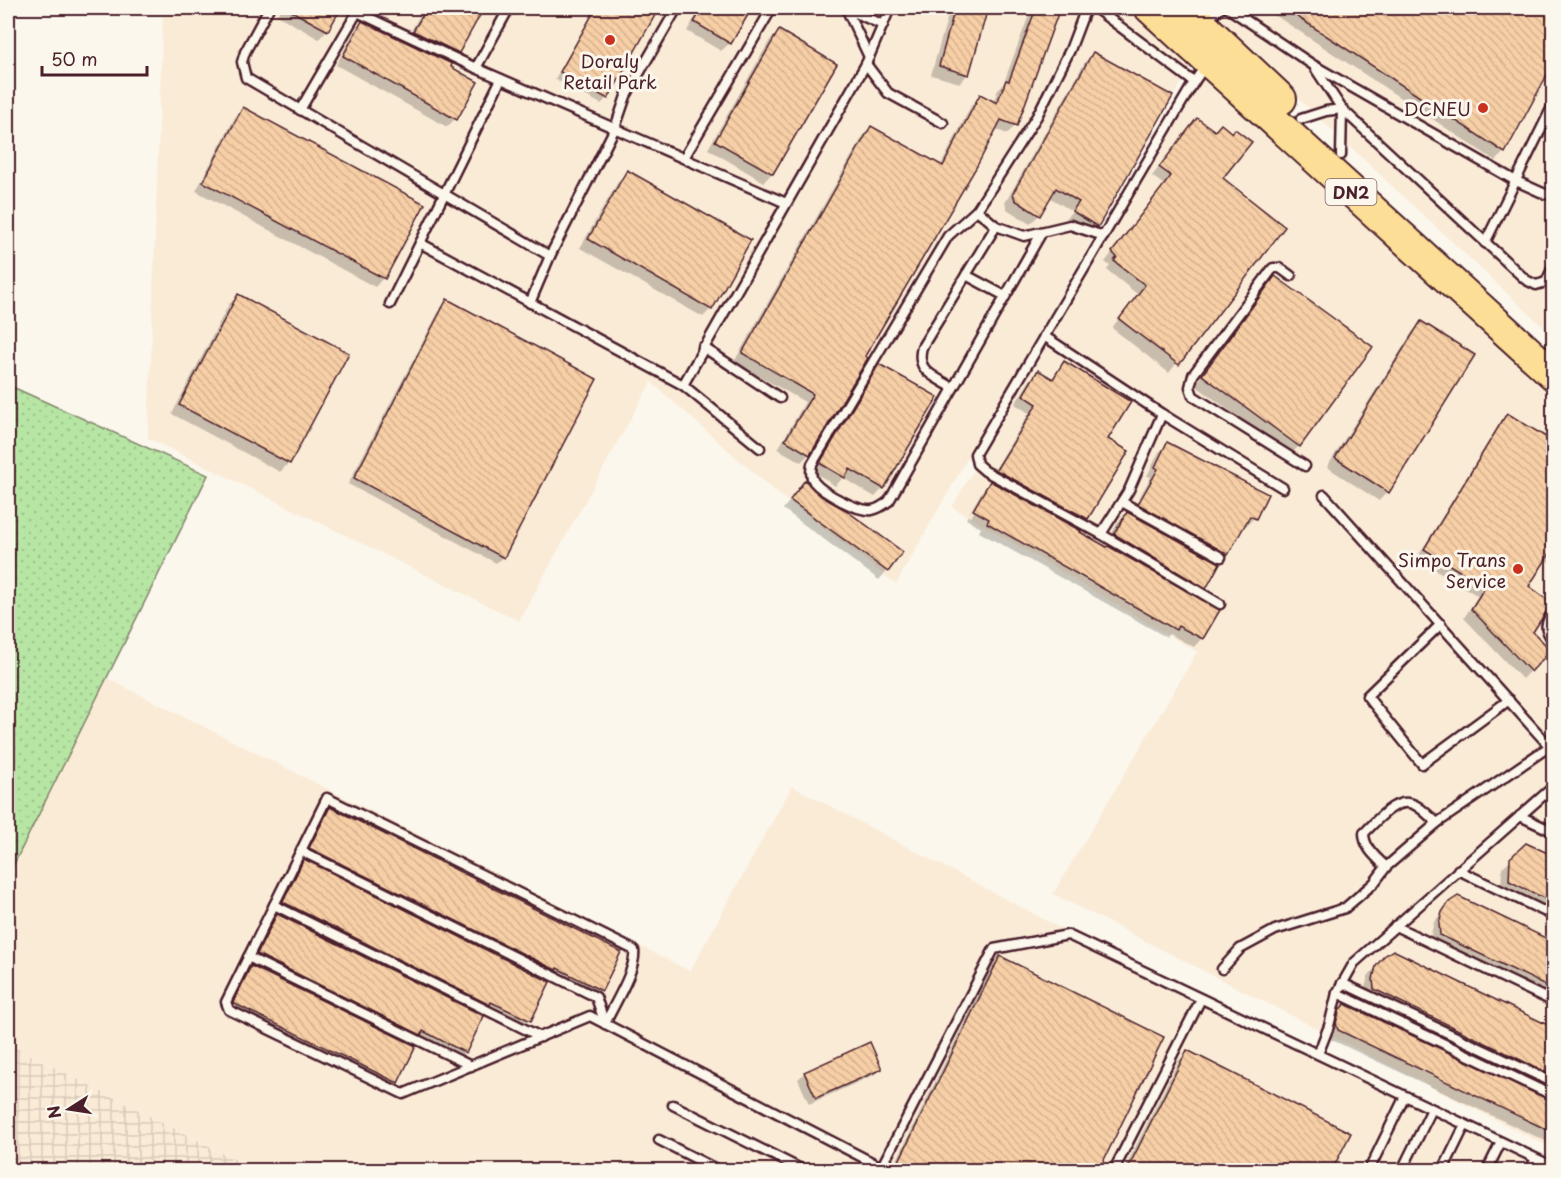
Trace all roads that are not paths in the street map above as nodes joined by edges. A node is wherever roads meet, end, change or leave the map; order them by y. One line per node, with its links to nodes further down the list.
1 (269, 8): 21 (lane)
2 (509, 8): 16 (lane)
3 (677, 8): 24 (lane)
4 (772, 8): 26 (lane)
5 (890, 8): 13 (lane)
6 (1086, 8): 31 (lane)
7 (1095, 8): 17 (lane)
8 (1150, 8): 17 (highway, DN2)
9 (1228, 8): 15 (lane)
10 (847, 9): 13 (lane); 14 (lane)
11 (358, 10): 16 (lane); 21 (lane)
12 (1202, 13): 22 (highway, DN2)
13 (883, 25): 14 (lane)
14 (868, 61): 23 (lane); 30 (lane)
15 (1313, 65): 20 (lane); 27 (lane)
16 (476, 68): 18 (lane)
17 (1201, 72): 34 (lane); 47 (highway, DN2)
18 (501, 79): 24 (lane); 28 (lane)
19 (1554, 103): 27 (lane)
20 (1342, 109): 22 (lane); 25 (lane); 36 (lane)
21 (300, 110): 28 (lane)
22 (1301, 119): 25 (highway, DN2)
23 (943, 123)
24 (615, 128): 26 (lane); 37 (lane)
25 (1341, 155): 46 (highway, DN2)
26 (684, 158): 30 (lane)
27 (1515, 180): 29 (lane); 36 (lane)
28 (445, 193): 35 (lane); 37 (lane)
29 (1554, 193)
30 (786, 203): 45 (lane)
31 (977, 210): 32 (lane); 49 (lane)
32 (996, 226): 33 (lane); 39 (lane)
33 (1042, 232): 34 (lane); 41 (lane)
34 (1104, 236): 44 (lane)
35 (420, 243): 42 (lane); 43 (lane)
36 (1485, 243): 38 (lane)
37 (550, 256): 42 (lane)
38 (1554, 265)
39 (966, 275): 41 (lane); 49 (lane)
40 (1291, 276): 53 (lane)
41 (1005, 296): 49 (lane)
42 (530, 303): 48 (lane)
43 (390, 304)
44 (1044, 336): 51 (lane); 57 (lane)
45 (703, 347): 48 (lane); 50 (lane)
46 (1554, 352)
47 (1554, 375)
48 (682, 385): 52 (lane)
49 (953, 388)
50 (780, 398)
51 (1162, 414): 54 (lane); 56 (lane)
52 (760, 448)
53 (1305, 466)
54 (1283, 488)
55 (1324, 495): 61 (lane)
56 (1122, 502): 57 (lane); 58 (lane)
57 (1101, 534): 59 (lane)
58 (1221, 557)
59 (1220, 604)
60 (1554, 609): 62 (lane)
61 (1441, 624): 63 (lane); 63 (lane)
62 (1554, 642)
63 (1509, 700): 64 (lane)
64 (1552, 748): 67 (lane)
65 (1554, 786): 66 (lane)
66 (1520, 816): 68 (lane); 71 (lane)
67 (1437, 823): 70 (lane); 70 (lane)
68 (1554, 832)
69 (301, 851): 72 (lane); 81 (lane); 81 (lane)
70 (1386, 867): 76 (lane)
71 (1458, 870): 73 (lane); 74 (lane)
72 (274, 904): 75 (lane); 82 (lane)
73 (1554, 916)
74 (1395, 926): 77 (lane); 80 (lane)
75 (248, 957): 84 (lane); 84 (lane)
76 (1222, 969)
77 (1342, 983): 78 (lane); 85 (lane)
78 (1337, 993): 83 (lane); 87 (lane)
79 (1201, 999): 83 (lane); 98 (lane); 99 (lane)
80 (1554, 1002)
81 (605, 1024): 82 (lane); 98 (lane)
82 (541, 1037): 84 (lane)
83 (1318, 1054): 86 (lane)
84 (471, 1066)
85 (1554, 1083)
86 (1405, 1096): 89 (lane); 95 (lane)
87 (1554, 1096)
88 (673, 1105): 97 (lane)
89 (1432, 1109): 90 (lane); 100 (lane)
90 (1465, 1125): 92 (lane); 101 (lane)
91 (659, 1140): 96 (lane)
92 (1501, 1142): 93 (lane); 102 (lane)
93 (1536, 1159): 94 (lane); 103 (lane)
94 (1554, 1167)
95 (1372, 1169)
96 (718, 1170)
97 (802, 1170)
98 (883, 1170)
99 (1114, 1170)
100 (1402, 1170)
101 (1443, 1170)
102 (1487, 1170)
103 (1530, 1170)

